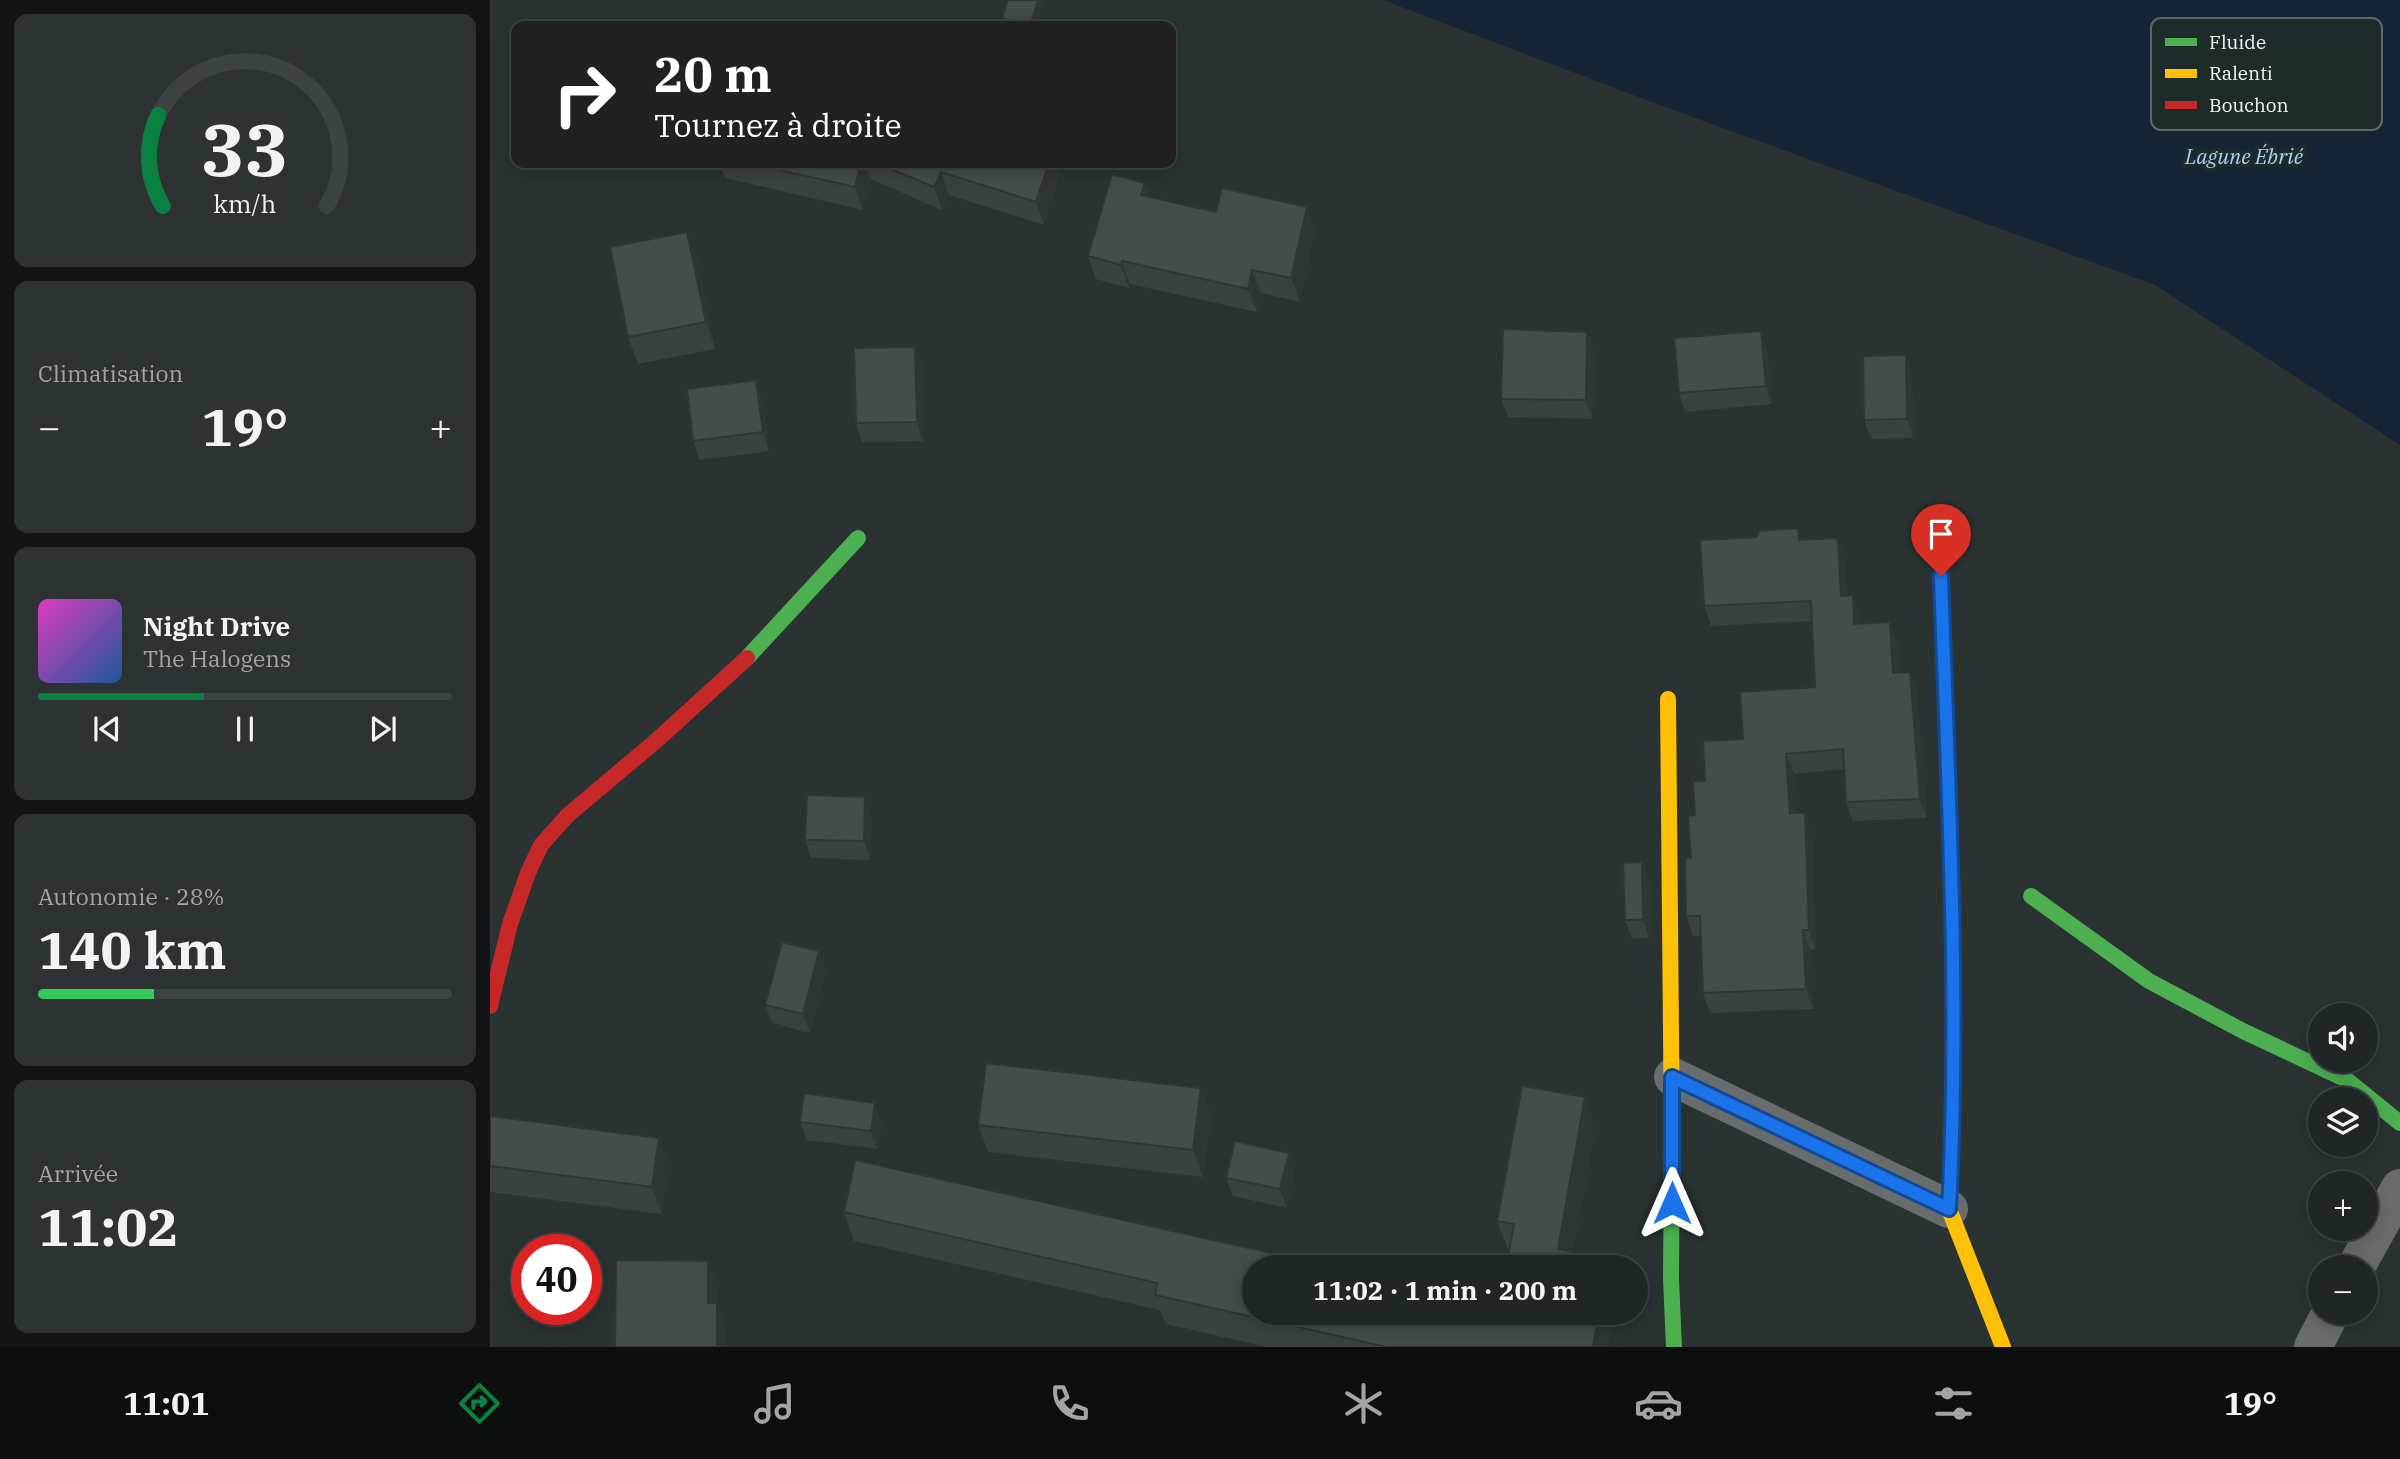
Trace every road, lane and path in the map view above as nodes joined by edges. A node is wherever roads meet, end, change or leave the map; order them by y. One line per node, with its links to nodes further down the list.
1 (858, 538): 5 (street)
2 (1941, 576): 9 (street)
3 (1668, 699): 6 (street)
4 (2031, 897): 7 (street)
5 (490, 1006)
6 (1672, 1077): 9 (street); 12 (street)
7 (2400, 1123)
8 (2400, 1188): 10 (street)
9 (1949, 1209): 13 (street)
10 (2363, 1255)
11 (2325, 1325): 14 (street)
12 (1674, 1347)
13 (2003, 1347)
14 (2312, 1347)

